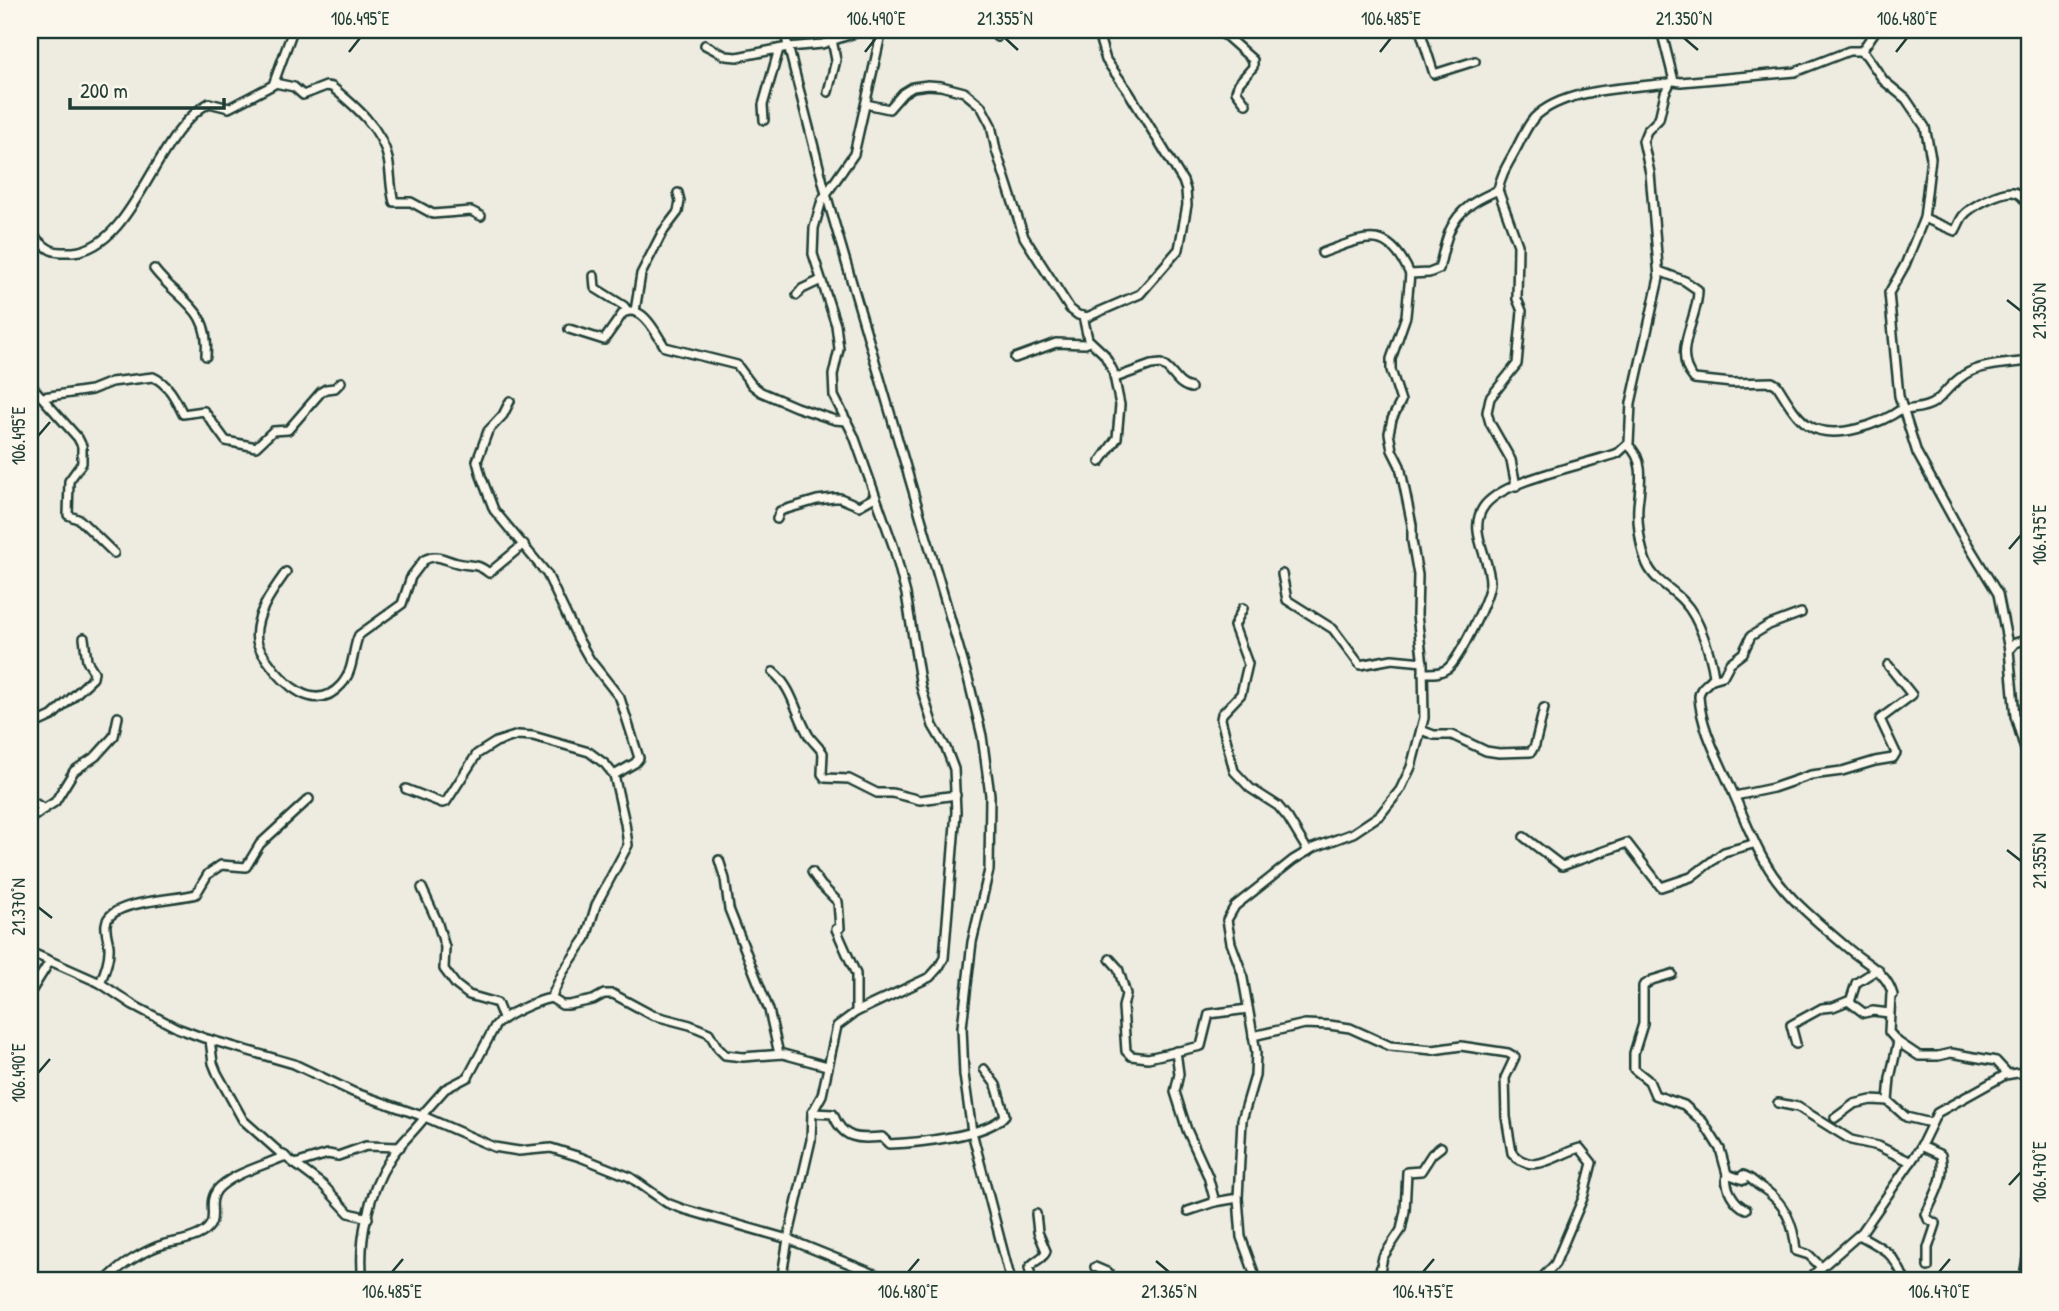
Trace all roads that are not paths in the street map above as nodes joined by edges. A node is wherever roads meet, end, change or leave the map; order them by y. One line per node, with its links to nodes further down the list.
1 (293, 30): 19 (street)
2 (784, 30): 14 (street)
3 (866, 30): 4 (street); 12 (street)
4 (882, 30): 21 (street)
5 (1102, 30): 39 (street)
6 (1177, 30): 7 (street)
7 (1203, 30)
8 (1214, 30): 22 (street)
9 (1420, 30): 17 (street)
10 (1661, 30): 18 (street)
11 (1876, 30): 16 (street)
12 (832, 40): 14 (street); 20 (street)
13 (705, 45): 15 (street)
14 (788, 47): 15 (street); 26 (street)
15 (779, 49): 23 (street)
16 (1861, 52): 18 (street); 29 (street)
17 (1475, 61)
18 (1671, 82): 24 (street); 33 (street)
19 (275, 83): 28 (street); 30 (street)
20 (828, 92)
21 (866, 104): 26 (street); 39 (street)
22 (1246, 104)
23 (764, 120)
24 (1498, 190): 34 (street); 55 (street)
25 (678, 193): 38 (street)
26 (825, 194): 36 (street); 120 (street)
27 (2029, 207): 29 (street)
28 (481, 216)
29 (1924, 218): 51 (street)
30 (30, 233)
31 (1321, 253): 34 (street)
32 (154, 269): 42 (street)
33 (1659, 271): 51 (street); 53 (street)
34 (1410, 274): 67 (street)
35 (594, 276): 38 (street)
36 (821, 280): 37 (street); 52 (street)
37 (797, 295)
38 (631, 311): 40 (street); 52 (street)
39 (1083, 316): 41 (street)
40 (569, 329)
41 (1090, 342): 43 (street); 45 (street)
42 (205, 356)
43 (1016, 358)
44 (2029, 361): 51 (street)
45 (1115, 378): 48 (street); 54 (street)
46 (341, 382): 49 (street)
47 (30, 384): 49 (street)
48 (1191, 388)
49 (43, 397): 59 (street)
50 (510, 401): 58 (street)
51 (1903, 409): 66 (street)
52 (847, 421): 56 (street)
53 (1628, 445): 55 (street); 71 (street)
54 (1100, 462)
55 (1516, 486): 70 (street)
56 (875, 497): 57 (street); 79 (street)
57 (777, 519)
58 (524, 544): 60 (street); 77 (street)
59 (114, 553)
60 (286, 572)
61 (1282, 574): 67 (street)
62 (1243, 608): 87 (street)
63 (1801, 612): 71 (street)
64 (84, 638): 74 (street)
65 (2029, 639): 66 (street)
66 (2009, 650): 76 (street)
67 (1423, 662): 70 (street)
68 (1888, 665): 80 (street)
69 (773, 672): 79 (street)
70 (1423, 673): 75 (street)
71 (1713, 679): 80 (street)
72 (1544, 708): 75 (street)
73 (118, 717): 83 (street)
74 (30, 726)
75 (1421, 730): 87 (street)
76 (2029, 763)
77 (614, 775): 78 (street); 98 (street)
78 (406, 789)
79 (956, 795): 101 (street)
80 (1735, 796): 86 (street)
81 (309, 799): 96 (street)
82 (30, 800): 83 (street)
83 (44, 809): 84 (street)
84 (30, 819)
85 (1524, 836): 86 (street)
86 (1753, 844): 94 (street)
87 (1308, 851): 100 (street)
88 (719, 860): 109 (street)
89 (813, 872): 101 (street)
90 (422, 888): 103 (street)
91 (30, 952): 93 (street)
92 (1110, 959): 108 (street)
93 (50, 961): 96 (street); 97 (street)
94 (1878, 969): 99 (street); 102 (street)
95 (1672, 974): 127 (street)
96 (100, 983): 105 (street)
97 (30, 993)
98 (551, 998): 103 (street); 109 (street)
99 (1850, 1002): 102 (street); 107 (street)
100 (1248, 1009): 104 (street); 108 (street)
101 (856, 1012): 110 (street)
102 (1889, 1013): 106 (street)
103 (503, 1017): 117 (street)
104 (1253, 1036): 128 (street); 149 (street)
105 (210, 1040): 117 (street); 124 (street)
106 (1898, 1042): 113 (street); 114 (street)
107 (1796, 1044)
108 (1177, 1051): 129 (street)
109 (779, 1054): 110 (street)
110 (827, 1066): 116 (street)
111 (984, 1069): 120 (street)
112 (2029, 1071): 113 (street)
113 (2008, 1074): 119 (street)
114 (1888, 1101): 118 (street); 119 (street)
115 (1778, 1103): 125 (street)
116 (813, 1113): 120 (street); 135 (street)
117 (423, 1116): 122 (street); 135 (street)
118 (1835, 1118)
119 (1931, 1124): 121 (street)
120 (972, 1132): 144 (street)
121 (1922, 1146): 125 (street); 139 (street)
122 (400, 1147): 126 (street); 133 (street)
123 (1441, 1147): 148 (street)
124 (285, 1156): 126 (street); 140 (street)
125 (1910, 1162): 134 (street)
126 (295, 1164): 133 (street)
127 (1727, 1174): 130 (street); 138 (street)
128 (1238, 1198): 129 (street); 147 (street)
129 (1215, 1202): 131 (street)
130 (1746, 1209)
131 (1188, 1211)
132 (1036, 1214): 145 (street)
133 (368, 1218): 141 (street)
134 (1859, 1235): 138 (street); 151 (street)
135 (788, 1239): 142 (street); 143 (street)
136 (2029, 1247): 152 (street)
137 (1095, 1267): 146 (street)
138 (1821, 1267): 150 (street)
139 (1928, 1267)
140 (106, 1281)
141 (363, 1281)
142 (781, 1281)
143 (892, 1281)
144 (1011, 1281)
145 (1032, 1281)
146 (1113, 1281)
147 (1257, 1281)
148 (1378, 1281)
149 (1539, 1281)
150 (1806, 1281)
151 (1905, 1281)
152 (2023, 1281)

